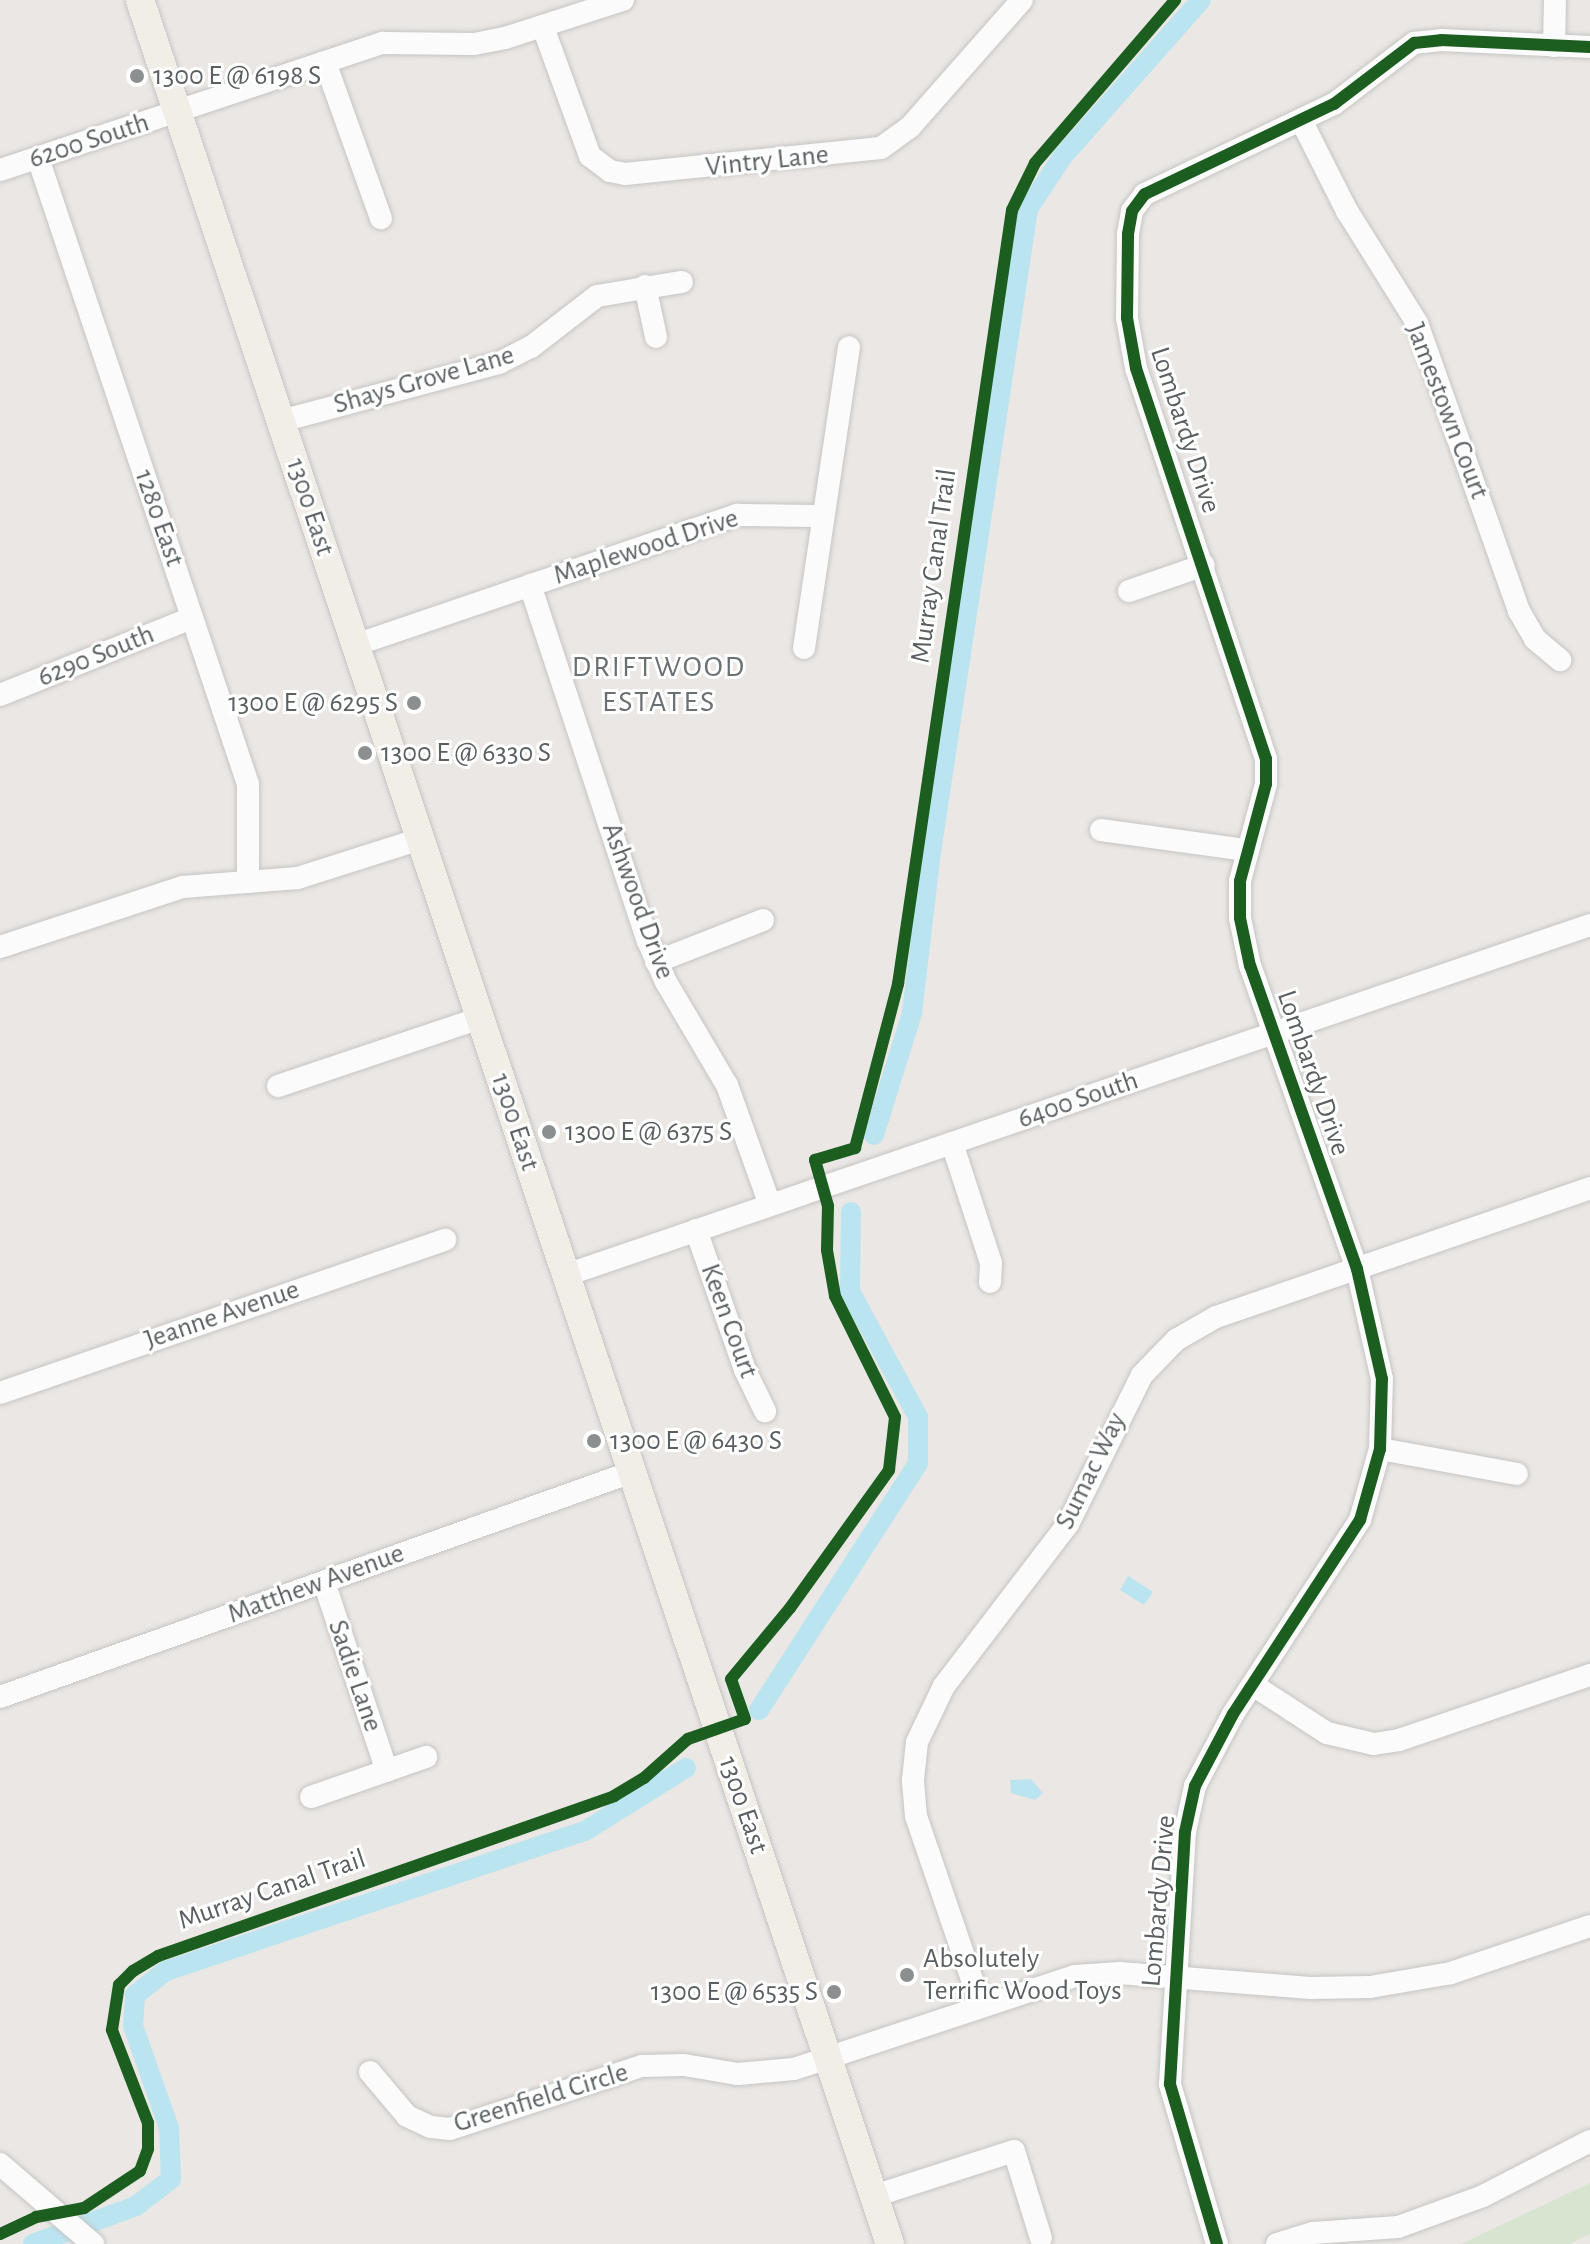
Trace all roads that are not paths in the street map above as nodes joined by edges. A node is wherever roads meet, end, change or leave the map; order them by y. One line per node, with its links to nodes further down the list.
1 (140, 0): 9 (main road, 1300 East)
2 (623, 0): 5 (street, 6200 South)
3 (1022, 0): 5 (street, Vintry Lane)
4 (1555, 0): 6 (street)
5 (543, 27): 8 (street, 6200 South)
6 (1554, 46): 7 (street); 10 (street, Lombardy Drive)
7 (1590, 47)
8 (325, 62): 9 (street, 6200 South); 13 (street)
9 (177, 112): 11 (street, 6200 South); 18 (main road, 1300 East)
10 (1301, 120): 20 (street, Lombardy Drive); 26 (street, Jamestown Court)
11 (38, 158): 12 (street, 6200 South); 23 (street, 1280 East)
12 (0, 170)
13 (381, 218)
14 (682, 282): 15 (street, Shays Grove Lane)
15 (645, 286): 16 (street); 18 (street, Shays Grove Lane)
16 (656, 337)
17 (849, 347): 19 (street)
18 (281, 421): 24 (main road, 1300 East)
19 (823, 516): 21 (street, Maplewood Drive); 25 (street)
20 (1204, 565): 22 (street); 30 (street, Lombardy Drive)
21 (530, 585): 24 (street, Maplewood Drive); 35 (street, Ashwood Drive)
22 (1129, 591)
23 (192, 618): 27 (street, 6290 South); 31 (street, 1280 East)
24 (355, 645): 29 (main road, 1300 East)
25 (804, 648)
26 (1560, 660)
27 (0, 695)
28 (1101, 830): 30 (street)
29 (420, 839): 31 (street); 36 (main road, 1300 East)
30 (1245, 850): 37 (street, Lombardy Drive)
31 (248, 882): 34 (street)
32 (763, 920): 35 (street)
33 (1590, 925): 37 (street, 6400 South)
34 (0, 947)
35 (656, 962): 41 (street, Ashwood Drive)
36 (480, 1018): 38 (street); 45 (main road, 1300 East)
37 (1273, 1033): 39 (street, 6400 South); 44 (street, Lombardy Drive)
38 (278, 1086)
39 (952, 1143): 41 (street, 6400 South); 46 (street)
40 (1590, 1188): 44 (street, Sumac Way)
41 (770, 1205): 42 (street, 6400 South)
42 (696, 1230): 45 (street, 6400 South); 48 (street, Keen Court)
43 (445, 1240): 47 (street, Jeanne Avenue)
44 (1357, 1269): 49 (street, Lombardy Drive); 61 (street, Sumac Way)
45 (566, 1275): 50 (main road, 1300 East)
46 (990, 1282)
47 (0, 1393)
48 (765, 1411)
49 (1380, 1449): 51 (street); 54 (street, Lombardy Drive)
50 (632, 1472): 52 (street, Matthew Avenue); 62 (main road, 1300 East)
51 (1517, 1474)
52 (324, 1582): 55 (street, Matthew Avenue); 57 (street, Sadie Lane)
53 (1590, 1675): 54 (street)
54 (1253, 1685): 60 (street, Lombardy Drive)
55 (0, 1697)
56 (426, 1757): 57 (street)
57 (387, 1771): 58 (street)
58 (311, 1797)
59 (1590, 1926): 60 (street, Greenfield Circle)
60 (1175, 1977): 61 (street, Greenfield Circle); 70 (street, Lombardy Drive)
61 (981, 2006): 62 (street, Greenfield Circle)
62 (828, 2059): 63 (street, Greenfield Circle); 66 (main road, 1300 East)
63 (370, 2072)
64 (1590, 2141): 71 (street)
65 (0, 2164): 68 (street)
66 (874, 2196): 67 (street); 69 (main road, 1300 East)
67 (1041, 2238)
68 (90, 2242)
69 (890, 2244)
70 (1217, 2244)
71 (1277, 2244)

